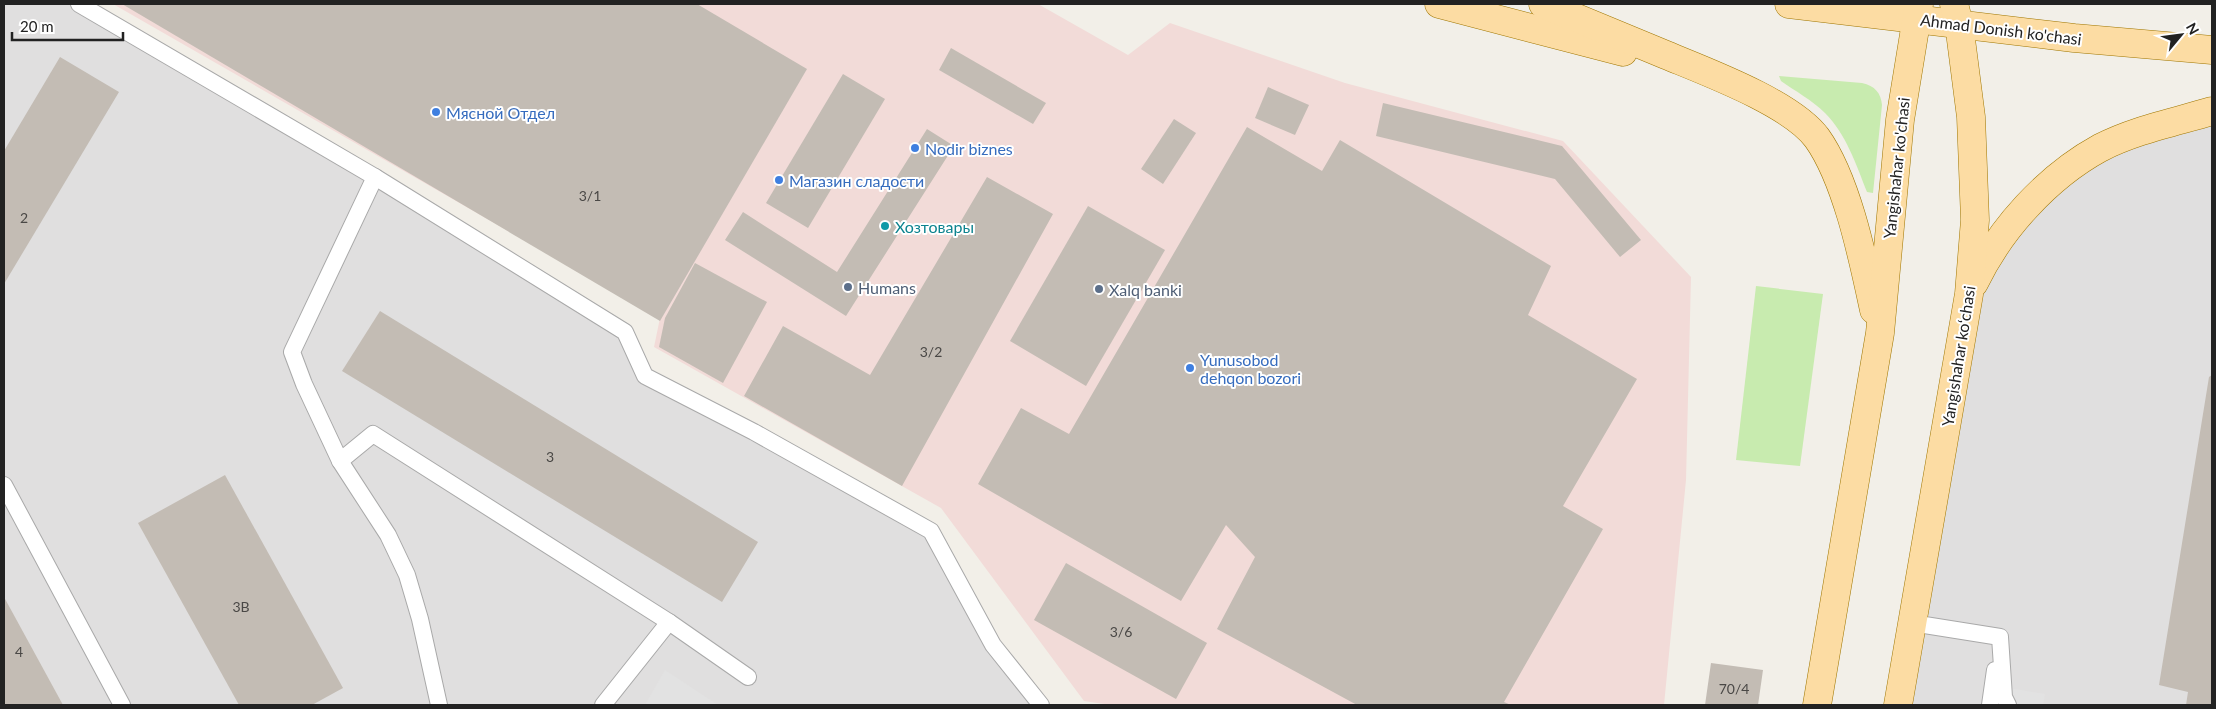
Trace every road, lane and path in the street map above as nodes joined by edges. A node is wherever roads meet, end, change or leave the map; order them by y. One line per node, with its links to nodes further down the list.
1 (79, 4): 10 (lane)
2 (1439, 4): 8 (main road)
3 (1543, 4): 8 (main road)
4 (1789, 4): 5 (main road, Ahmad Donish ko'chasi)
5 (1917, 11): 6 (main road, Ahmad Donish ko'chasi); 12 (main road, Yangishahar ko'chasi)
6 (1956, 14): 7 (main road, Ahmad Donish ko'chasi); 11 (main road, Yangishahar ko‘chasi)
7 (2212, 50)
8 (1721, 78): 12 (main road)
9 (2212, 111): 11 (main road)
10 (375, 177): 13 (lane); 22 (lane)
11 (1969, 294): 16 (main road, Yangishahar ko‘chasi)
12 (1880, 333): 23 (main road)
13 (340, 461): 15 (lane); 20 (lane)
14 (4, 485): 19 (lane)
15 (669, 622): 18 (lane); 21 (lane)
16 (1912, 623): 17 (lane); 24 (main road, Yangishahar ko‘chasi)
17 (2000, 638): 25 (lane); 26 (lane)
18 (748, 677)
19 (122, 705)
20 (439, 705)
21 (603, 705)
22 (1041, 705)
23 (1817, 705)
24 (1898, 705)
25 (1990, 705)
26 (2008, 705)

